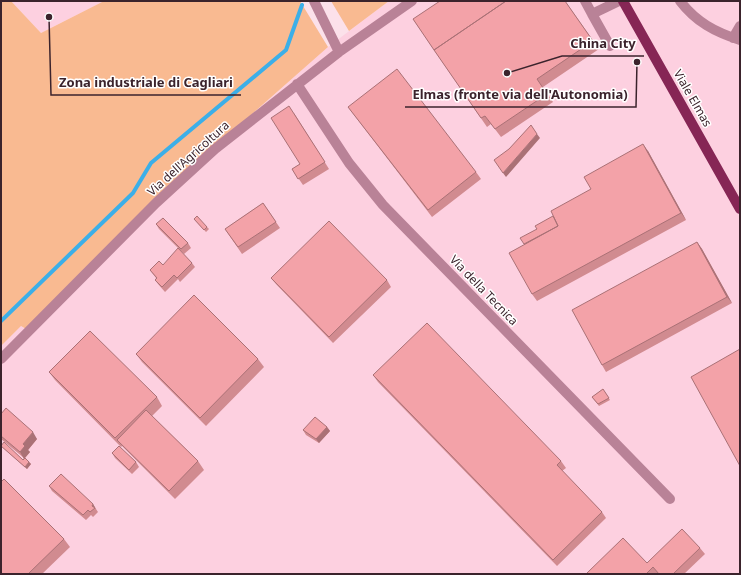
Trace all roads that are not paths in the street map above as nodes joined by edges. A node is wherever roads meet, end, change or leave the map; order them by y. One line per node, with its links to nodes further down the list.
1 (314, 1): 11 (street)
2 (412, 1): 11 (street, Via dell'Agricoltura)
3 (585, 1): 7 (street)
4 (619, 1): 7 (street)
5 (623, 1): 13 (main road, Viale Elmas)
6 (680, 1): 9 (street)
7 (592, 14): 10 (street)
8 (740, 26): 9 (street)
9 (736, 39)
10 (610, 46)
11 (339, 52): 12 (street, Via dell'Agricoltura)
12 (298, 84): 14 (street, Via dell'Agricoltura); 15 (street, Via della Tecnica)
13 (740, 209)
14 (1, 359)
15 (670, 499)

